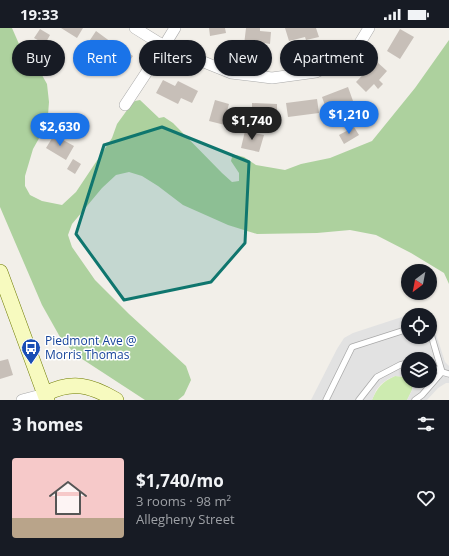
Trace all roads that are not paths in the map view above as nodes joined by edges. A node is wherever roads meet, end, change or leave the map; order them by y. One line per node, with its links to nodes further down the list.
1 (135, 28): 4 (street)
2 (175, 28): 5 (street)
3 (369, 28): 6 (street)
4 (154, 40)
5 (168, 40)
6 (206, 63)
7 (144, 76): 8 (street)
8 (125, 105)
9 (0, 272): 16 (main road)
10 (401, 331): 19 (lane)
11 (434, 344): 14 (lane)
12 (401, 365): 20 (lane)
13 (437, 370): 14 (lane)
14 (442, 372): 15 (lane); 21 (lane)
15 (449, 374)
16 (46, 397): 17 (street); 18 (main road)
17 (22, 400)
18 (116, 400)
19 (326, 400)
20 (359, 400)
21 (415, 400)

